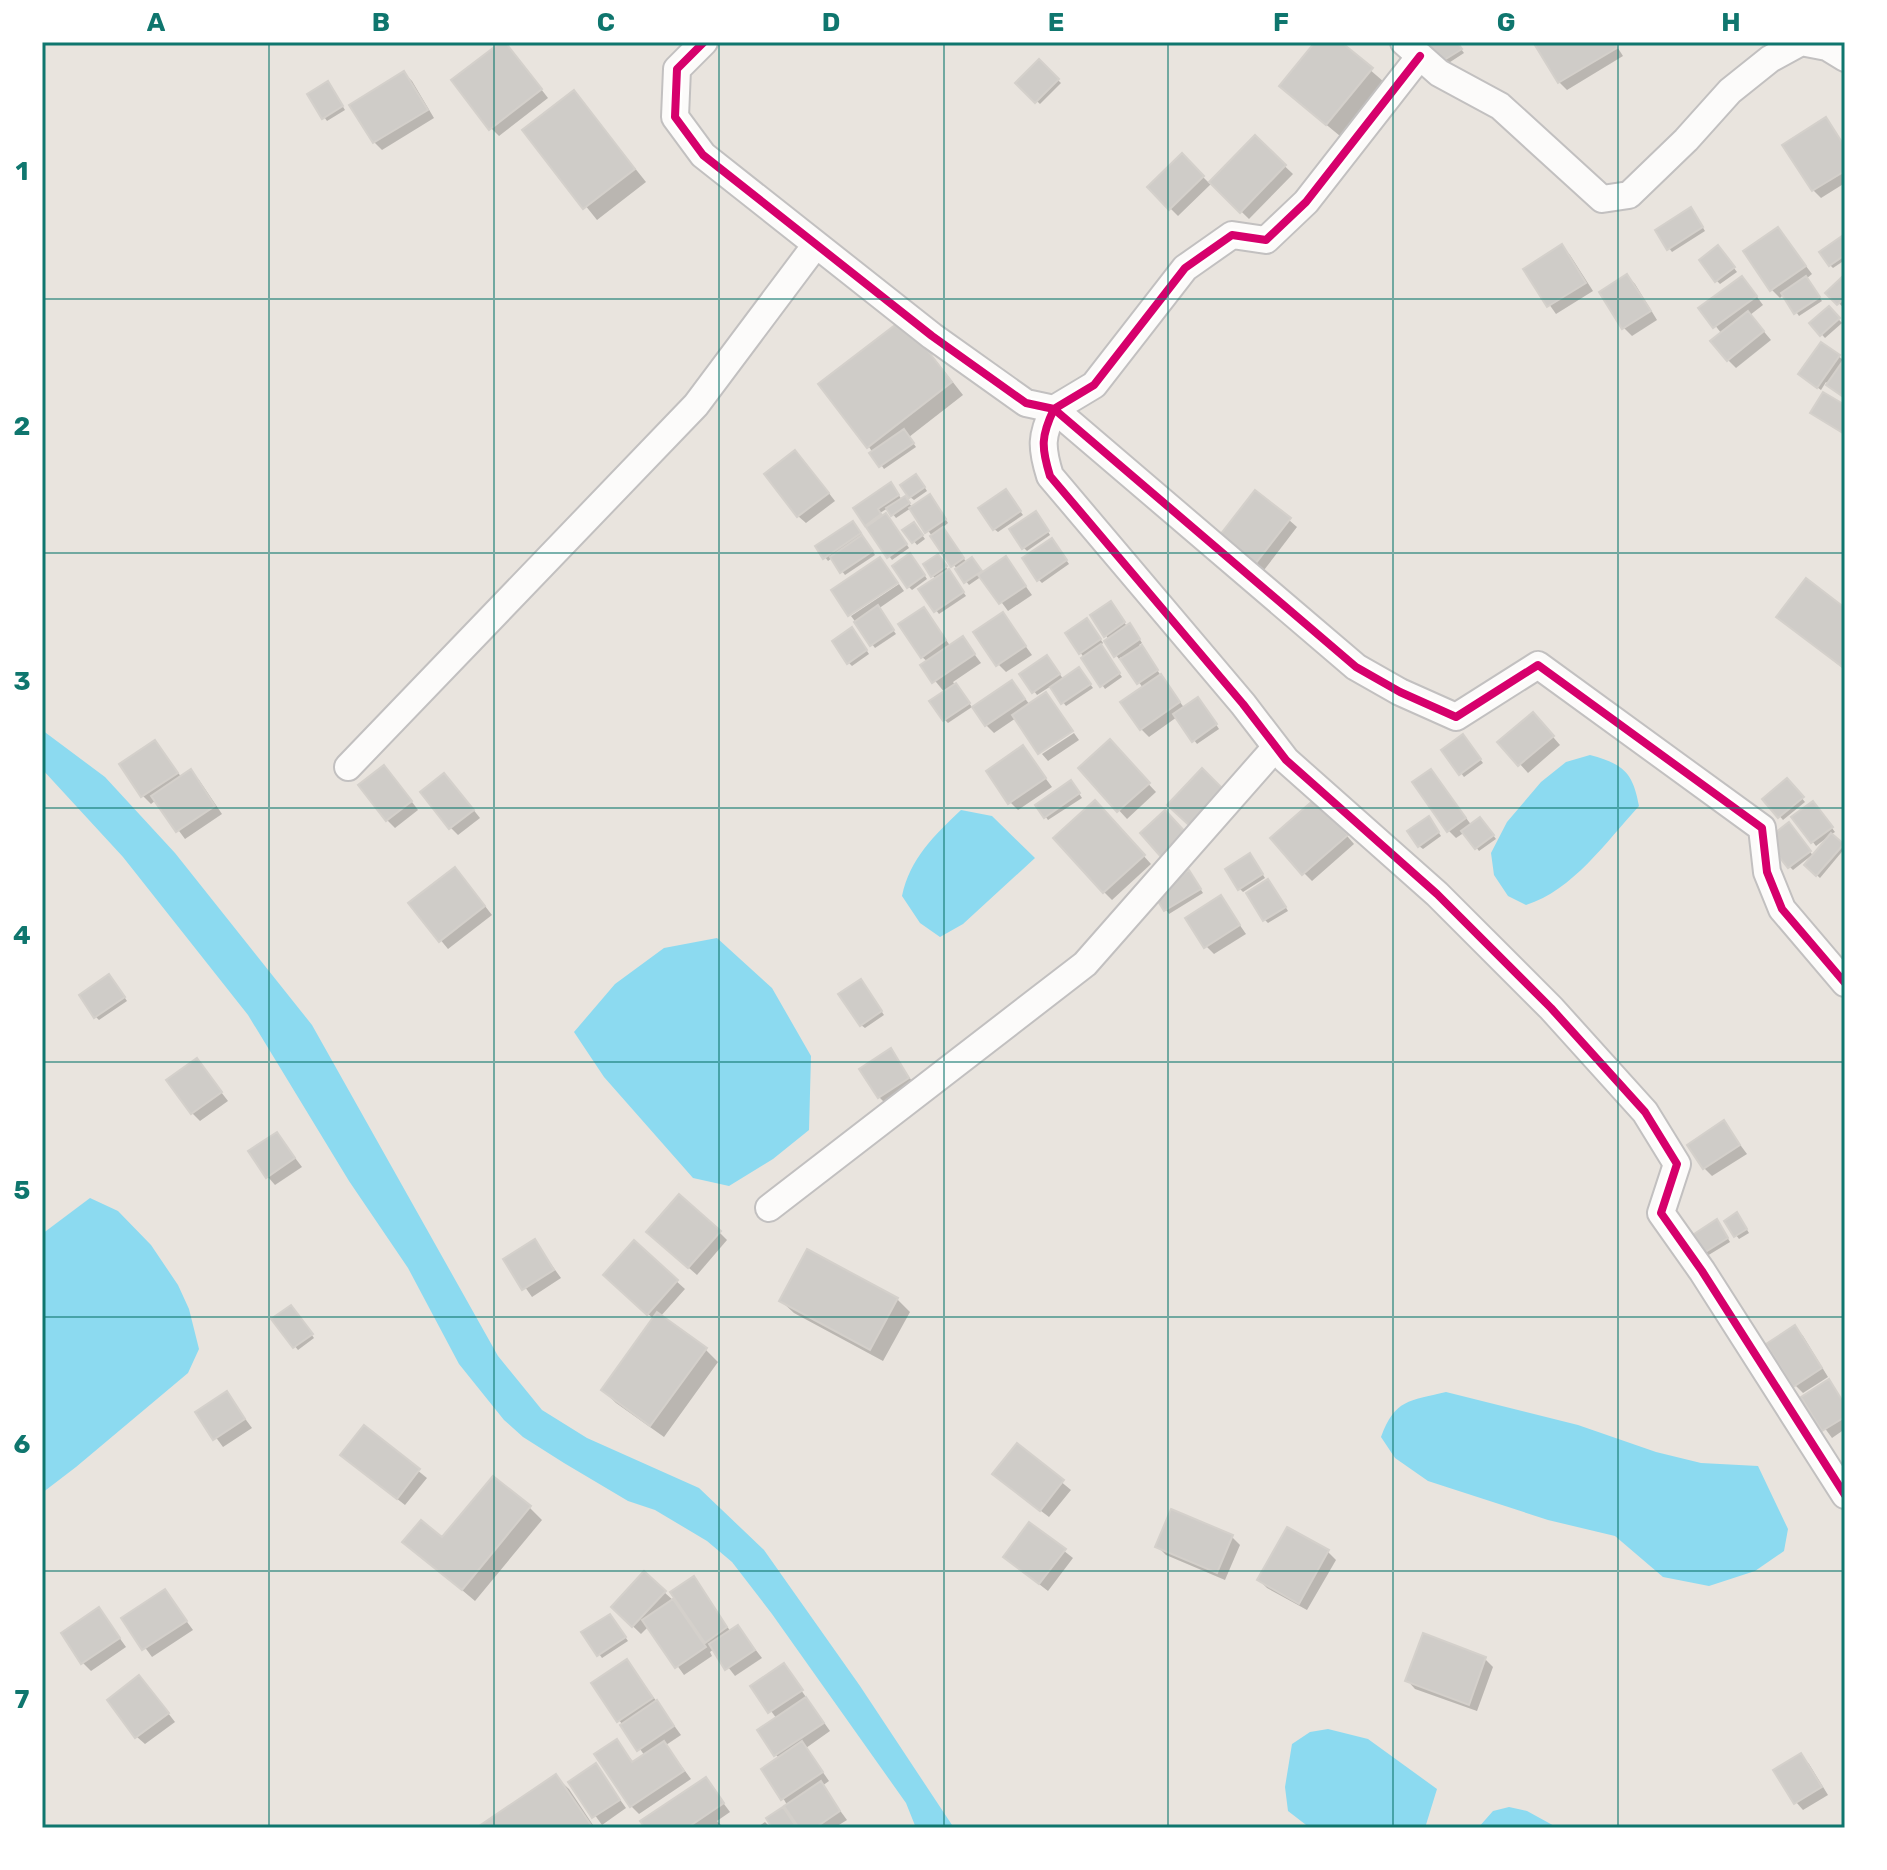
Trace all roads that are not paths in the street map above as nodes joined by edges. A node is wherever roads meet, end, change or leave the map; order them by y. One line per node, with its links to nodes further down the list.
1 (704, 42): 5 (street)
2 (1801, 42): 3 (street); 4 (street)
3 (1412, 49): 6 (street)
4 (1845, 58)
5 (815, 246): 6 (street); 8 (street)
6 (1054, 409): 7 (street); 9 (street)
7 (1276, 747): 10 (street); 11 (street)
8 (348, 767)
9 (1845, 983)
10 (769, 1208)
11 (1845, 1495)

